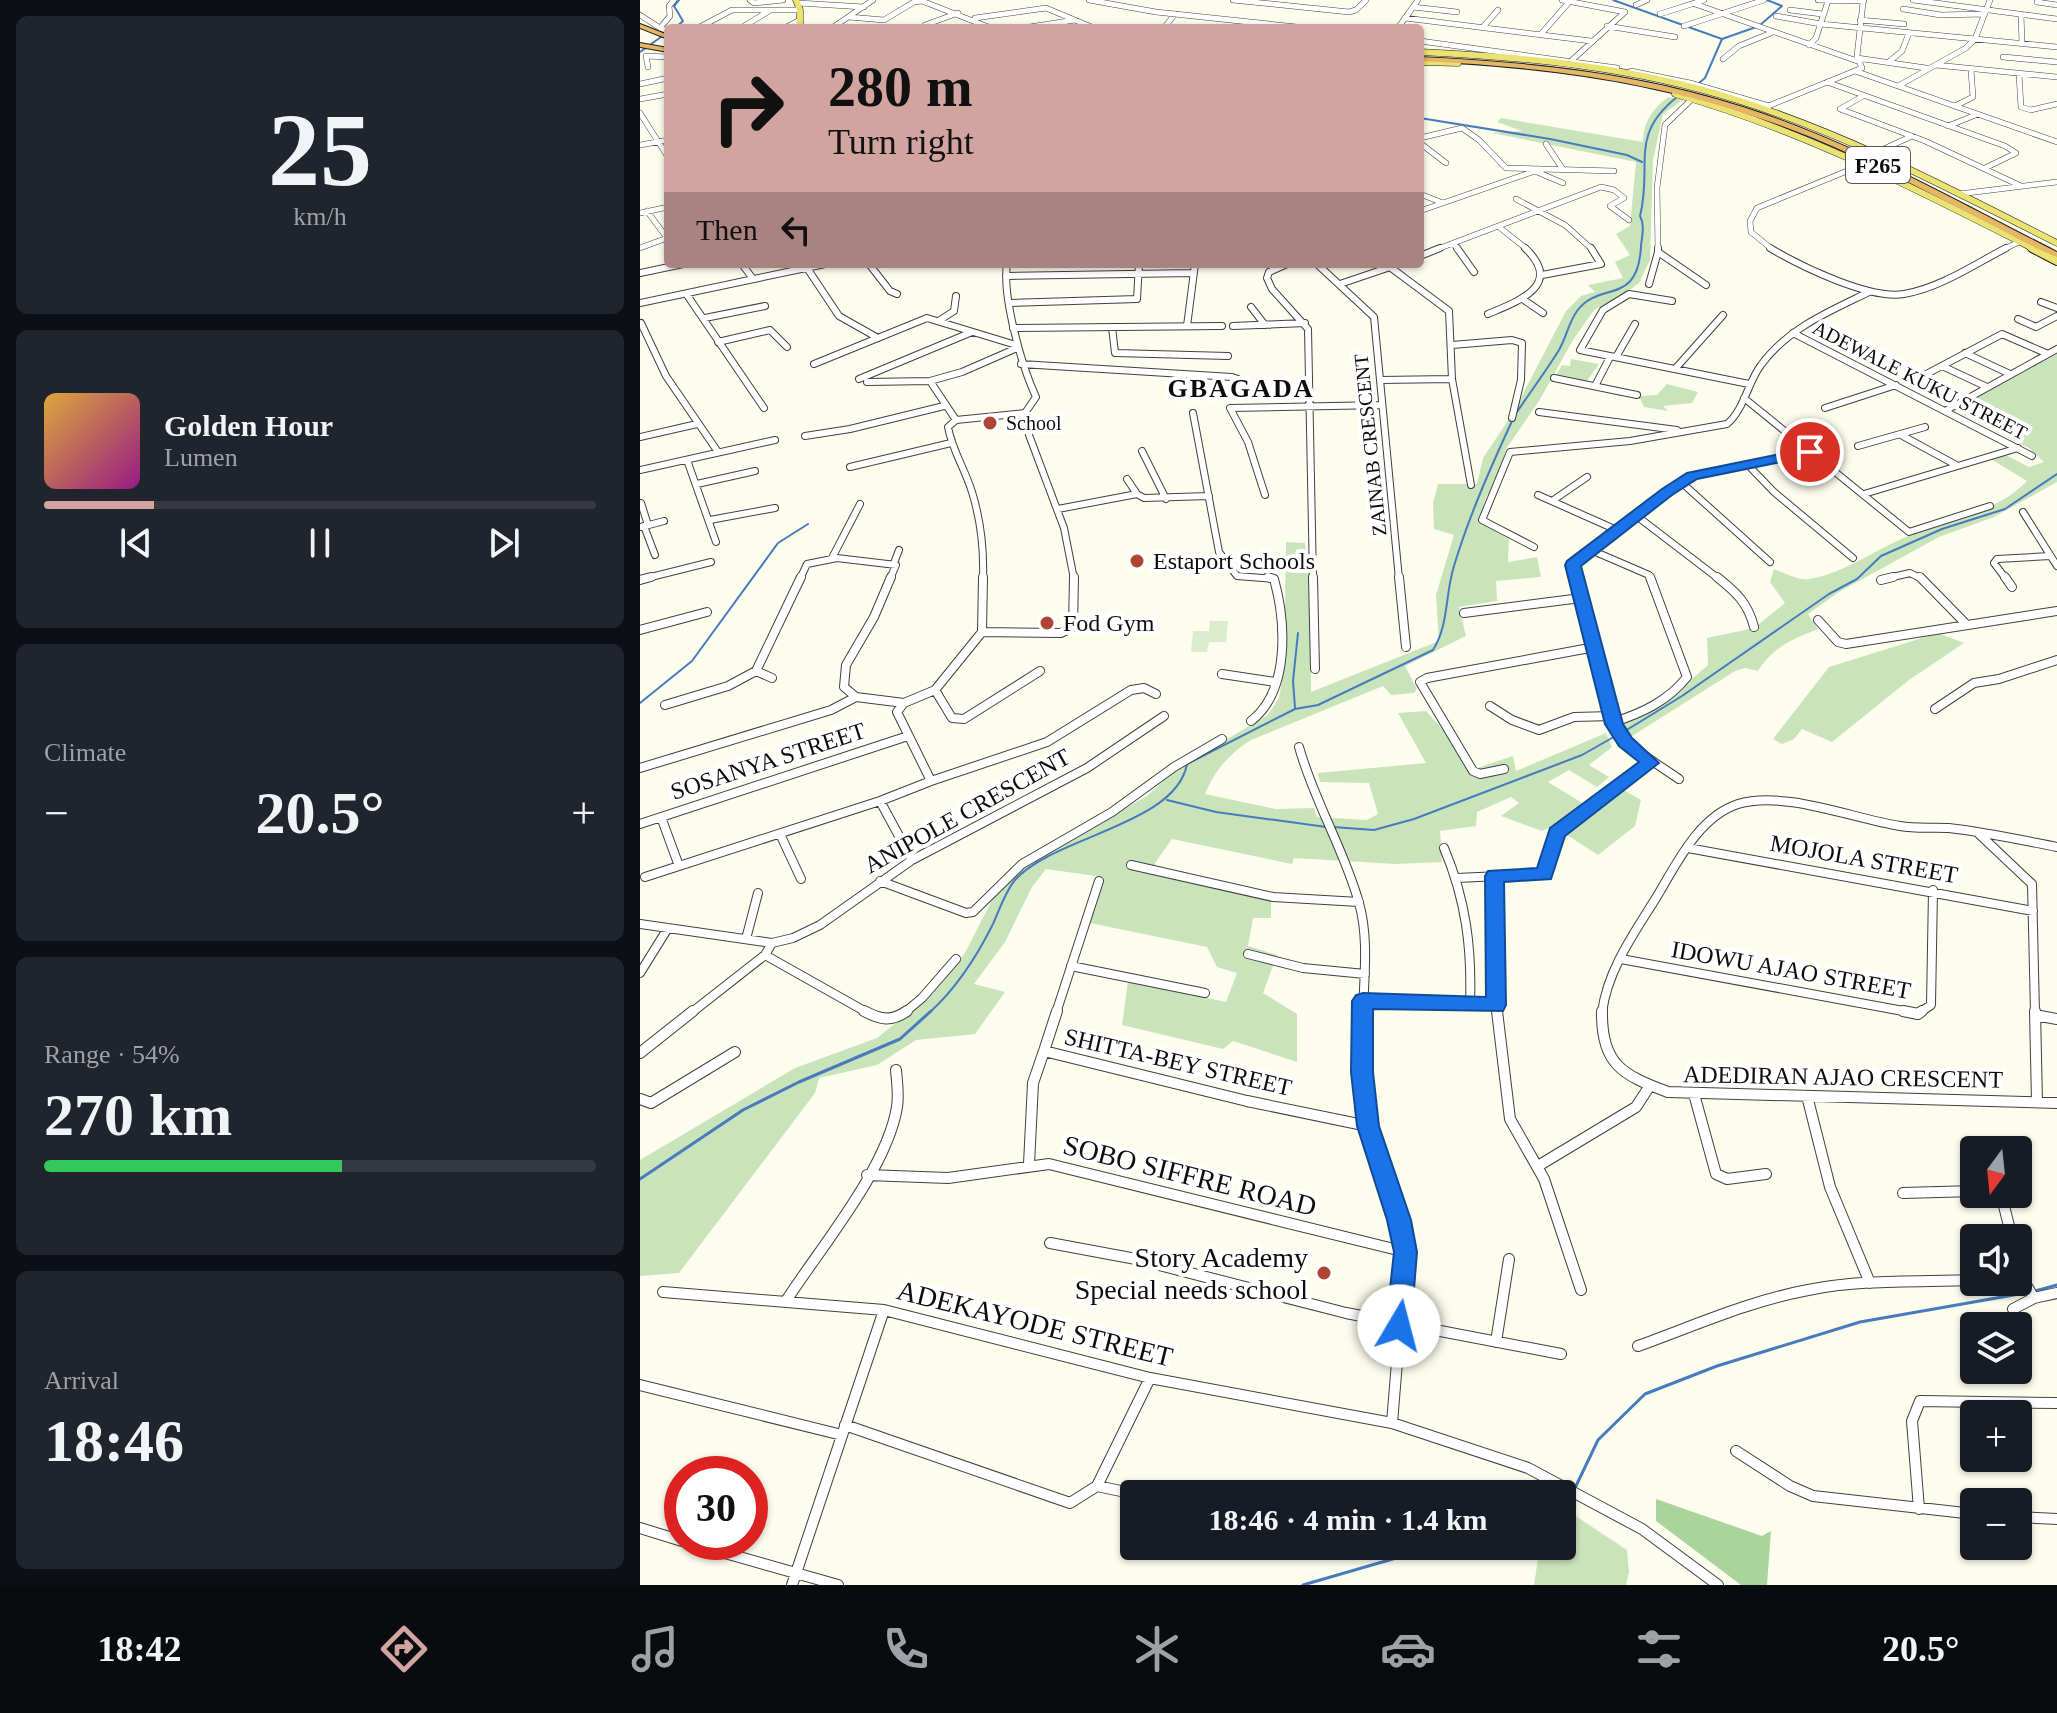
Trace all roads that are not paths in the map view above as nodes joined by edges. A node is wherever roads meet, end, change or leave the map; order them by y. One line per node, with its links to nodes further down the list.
1 (674, 0): 72 (street)
2 (750, 0): 3 (street)
3 (783, 0)
4 (873, 0): 27 (street)
5 (1089, 0): 28 (street)
6 (1135, 0): 28 (street)
7 (1233, 0): 8 (street)
8 (1366, 0)
9 (1406, 0): 17 (street)
10 (1562, 0): 18 (street)
11 (1647, 0): 25 (street)
12 (1704, 0): 24 (street)
13 (1764, 0): 39 (street)
14 (1818, 0): 19 (street)
15 (1913, 0): 20 (street)
16 (1990, 0): 34 (street)
17 (1417, 1): 29 (street)
18 (1570, 1): 68 (street); 77 (street)
19 (1828, 1): 22 (street); 40 (street)
20 (1927, 1): 34 (street)
21 (2038, 1): 26 (street); 43 (street)
22 (1864, 2): 52 (street)
23 (798, 4): 27 (street); 33 (street); 49 (main road)
24 (1695, 4): 38 (street); 39 (street)
25 (1636, 5)
26 (2057, 5)
27 (864, 7): 45 (street)
28 (1125, 7): 37 (street)
29 (1413, 7): 35 (street); 46 (street)
30 (1903, 9): 34 (street)
31 (1498, 10): 71 (street)
32 (1790, 10): 40 (street)
33 (769, 11): 53 (street); 54 (street)
34 (1984, 11): 41 (street); 81 (street)
35 (1457, 12)
36 (959, 13): 45 (street); 47 (street); 58 (street)
37 (1178, 14): 51 (street); 62 (street)
38 (1660, 14)
39 (1724, 14): 69 (street); 75 (street)
40 (1822, 14): 66 (street)
41 (2021, 14): 43 (street); 86 (street)
42 (640, 15): 72 (street)
43 (2029, 15): 48 (street)
44 (1776, 16): 66 (street)
45 (849, 17): 57 (street)
46 (1405, 18): 65 (street); 71 (street)
47 (974, 19): 50 (street); 59 (street)
48 (2057, 19)
49 (800, 20): 55 (street); 56 (main road)
50 (1076, 20): 60 (street); 61 (street)
51 (1243, 20): 63 (street); 64 (street)
52 (1860, 20): 67 (street); 73 (street)
53 (706, 24)
54 (748, 24)
55 (792, 24)
56 (800, 24)
57 (838, 24)
58 (928, 24)
59 (983, 24)
60 (1051, 24)
61 (1085, 24)
62 (1170, 24)
63 (1240, 24)
64 (1270, 24)
65 (1401, 24)
66 (1821, 24): 73 (street); 87 (street)
67 (1904, 24)
68 (1607, 26): 79 (street); 82 (street)
69 (1684, 26)
70 (641, 27): 78 (highway)
71 (1483, 27): 77 (street)
72 (660, 28): 74 (street)
73 (1861, 28): 76 (street); 97 (street)
74 (664, 32)
75 (1771, 33): 87 (street); 96 (street)
76 (1909, 33): 81 (street); 98 (street)
77 (1541, 34): 82 (street)
78 (664, 36)
79 (1675, 37)
80 (664, 38): 83 (highway)
81 (1975, 39): 85 (street); 101 (street)
82 (1591, 41): 100 (street)
83 (640, 42): 90 (highway)
84 (1424, 42): 100 (street)
85 (2002, 42): 86 (street); 95 (street)
86 (2022, 44): 88 (street)
87 (1809, 45): 97 (street)
88 (2057, 47)
89 (640, 52): 91 (highway)
90 (664, 52)
91 (664, 54)
92 (664, 54): 102 (street)
93 (1424, 57): 100 (main road)
94 (1424, 57): 113 (highway, F265)
95 (2003, 57): 99 (street); 106 (street)
96 (1723, 59)
97 (1858, 60): 98 (street); 104 (street)
98 (1890, 61): 103 (street)
99 (2057, 62)
100 (1572, 63): 113 (main road)
101 (1935, 65): 103 (street); 105 (street)
102 (648, 67)
103 (1926, 68): 112 (street)
104 (1856, 70): 110 (street); 112 (street)
105 (1971, 70): 106 (street); 118 (street)
106 (2003, 73): 107 (street)
107 (2019, 74): 108 (street); 120 (street)
108 (2057, 77)
109 (664, 79): 111 (street)
110 (1827, 82): 116 (street); 119 (street)
111 (640, 84)
112 (1897, 86): 118 (street)
113 (1681, 88): 114 (highway, F265); 114 (street)
114 (1695, 93): 119 (main road); 137 (main road); 160 (highway, F265); 162 (street); 164 (highway, F265)
115 (664, 95): 117 (street)
116 (1863, 96): 123 (street); 125 (street)
117 (640, 99)
118 (1954, 106): 122 (street)
119 (1767, 107): 135 (main road)
120 (2055, 107)
121 (640, 113): 129 (street)
122 (1978, 114): 123 (street); 126 (street)
123 (1947, 126): 140 (street)
124 (2057, 133): 126 (street)
125 (1912, 136): 135 (street); 140 (street)
126 (2047, 138): 130 (street)
127 (1424, 139): 138 (street)
128 (664, 141): 129 (street)
129 (660, 142): 133 (street); 134 (street)
130 (2057, 142)
131 (1424, 144): 136 (street)
132 (1546, 144): 139 (street)
133 (640, 145)
134 (664, 150)
135 (1875, 153): 146 (main road)
136 (1446, 163)
137 (1864, 164): 158 (main road); 189 (street)
138 (1528, 168): 139 (street); 142 (street)
139 (1562, 168): 141 (street)
140 (1985, 168): 145 (street)
141 (1614, 171)
142 (1537, 172): 144 (street); 149 (street)
143 (2057, 182): 145 (street)
144 (1563, 183)
145 (2021, 186): 146 (street)
146 (1959, 194): 160 (main road)
147 (1424, 196): 149 (street)
148 (1516, 199): 152 (street)
149 (1443, 203): 151 (street)
150 (664, 208): 153 (street)
151 (1424, 210)
152 (1540, 210): 154 (street); 155 (street); 182 (street)
153 (644, 212): 156 (street)
154 (1629, 220)
155 (1499, 227): 159 (street); 182 (street)
156 (664, 235)
157 (664, 239): 161 (street)
158 (2019, 242): 164 (main road); 189 (street)
159 (1454, 244): 163 (street); 178 (street)
160 (2057, 246)
161 (640, 248)
162 (1658, 252): 187 (street); 188 (street)
163 (1424, 255)
164 (2057, 260)
165 (664, 268): 179 (street)
166 (745, 268): 185 (street)
167 (798, 268): 185 (street)
168 (807, 268): 220 (street)
169 (872, 268): 190 (street)
170 (1007, 268): 183 (street)
171 (1060, 268): 184 (street)
172 (1139, 268): 181 (street)
173 (1194, 268): 180 (street)
174 (1278, 268): 209 (street)
175 (1322, 268): 186 (street, ZAINAB CRESCENT)
176 (1387, 268): 186 (street)
177 (1391, 268): 222 (street)
178 (1474, 272)
179 (640, 273)
180 (1193, 273): 181 (street); 212 (street)
181 (1138, 275): 184 (street); 197 (street)
182 (1542, 275): 193 (street)
183 (1006, 276): 184 (street); 197 (street)
184 (1059, 276)
185 (753, 279): 191 (street)
186 (1340, 284): 239 (street, ZAINAB CRESCENT)
187 (1649, 284)
188 (1706, 285)
189 (1869, 292): 219 (street)
190 (897, 294)
191 (687, 295): 196 (street); 205 (street)
192 (956, 296): 207 (street)
193 (1524, 300): 201 (street); 202 (street)
194 (1672, 301): 229 (street)
195 (2041, 302): 200 (street)
196 (640, 303)
197 (1011, 303): 216 (street)
198 (765, 306): 205 (street)
199 (1251, 307): 211 (street)
200 (2057, 308)
201 (1543, 313)
202 (1488, 314)
203 (1723, 315): 233 (street)
204 (2057, 316): 206 (street)
205 (705, 318): 221 (street)
206 (2018, 319)
207 (940, 320): 217 (street); 220 (street)
208 (641, 323): 218 (street)
209 (1305, 323): 211 (street); 249 (street)
210 (1635, 324): 229 (street)
211 (1265, 325): 214 (street)
212 (1187, 326): 213 (street); 215 (street)
213 (1222, 326)
214 (1233, 326)
215 (1112, 327): 216 (street); 228 (street)
216 (1013, 328): 223 (street)
217 (973, 331): 223 (street); 237 (street)
218 (642, 332): 260 (street)
219 (1793, 333): 242 (street); 244 (street, ADEWALE KUKU STREET)
220 (878, 338): 230 (street)
221 (718, 342): 224 (street); 252 (street)
222 (1452, 345): 238 (street); 258 (street)
223 (1016, 346): 231 (street); 240 (street)
224 (787, 347)
225 (2057, 349): 227 (street)
226 (1965, 353): 227 (street); 232 (street); 234 (street)
227 (2048, 354): 234 (street)
228 (1228, 356)
229 (1613, 357): 233 (street); 245 (street)
230 (814, 364)
231 (1021, 364): 243 (street); 256 (street)
232 (1942, 366): 236 (street); 246 (street)
233 (1675, 369): 242 (street)
234 (2010, 374): 246 (street)
235 (1554, 378): 245 (street)
236 (1919, 378)
237 (859, 379)
238 (1452, 379): 239 (street); 284 (street)
239 (1380, 380): 250 (street, ZAINAB CRESCENT)
240 (930, 381): 241 (street); 251 (street)
241 (867, 382)
242 (1749, 384): 248 (street)
243 (1239, 385)
244 (1896, 385): 253 (street); 254 (street, ADEWALE KUKU STREET)
245 (1595, 386): 247 (street)
246 (1987, 387): 254 (street)
247 (1637, 395)
248 (1744, 398): 262 (street); 272 (street)
249 (1310, 405): 250 (street); 287 (street); 330 (street)
250 (1382, 405): 327 (street, ZAINAB CRESCENT)
251 (944, 406): 259 (street); 264 (street)
252 (764, 408)
253 (1825, 408)
254 (1945, 411): 269 (street, ADEWALE KUKU STREET)
255 (1539, 412): 262 (street)
256 (1025, 413): 259 (street); 296 (street)
257 (1193, 413): 289 (street)
258 (1512, 418)
259 (956, 420): 267 (street)
260 (697, 424): 265 (street); 271 (street)
261 (1925, 427): 263 (street)
262 (1685, 431): 304 (street)
263 (1901, 435): 268 (street); 276 (street)
264 (805, 436)
265 (640, 437)
266 (775, 440): 271 (street)
267 (951, 443): 277 (street); 326 (street)
268 (1858, 446)
269 (2018, 448): 273 (street, ADEWALE KUKU STREET); 276 (street)
270 (1142, 451): 290 (street)
271 (718, 452): 274 (street)
272 (1810, 452): 275 (street); 286 (street)
273 (2032, 456)
274 (687, 460): 278 (street); 283 (street)
275 (1748, 465): 282 (street); 310 (street)
276 (1957, 465): 286 (street)
277 (850, 467)
278 (640, 470)
279 (755, 471): 283 (street)
280 (1587, 477): 291 (street)
281 (1127, 479): 285 (street)
282 (1681, 482): 298 (street); 312 (street)
283 (697, 484): 299 (street)
284 (1471, 485)
285 (1137, 494): 290 (street); 296 (street)
286 (1864, 494): 294 (street)
287 (1265, 495)
288 (1538, 495): 291 (street)
289 (1209, 496): 290 (street); 335 (street)
290 (1166, 499)
291 (1552, 501): 302 (street)
292 (641, 503): 301 (street)
293 (860, 504): 309 (street)
294 (1990, 506)
295 (775, 508): 299 (street)
296 (1058, 509): 326 (street)
297 (2023, 512): 308 (street)
298 (1638, 517): 302 (street); 324 (street)
299 (710, 520): 303 (street)
300 (664, 521): 301 (street)
301 (644, 526): 307 (street)
302 (1619, 531): 306 (street)
303 (716, 542)
304 (1534, 547)
305 (899, 550): 313 (street)
306 (1591, 550): 318 (street); 345 (street)
307 (655, 555)
308 (2050, 556): 314 (street); 317 (street)
309 (832, 558): 313 (street); 331 (street)
310 (1853, 558)
311 (711, 562): 315 (street)
312 (1770, 562)
313 (894, 563): 338 (street)
314 (2057, 566)
315 (640, 580)
316 (1881, 580): 323 (street)
317 (2012, 587)
318 (1581, 598): 321 (street); 328 (street)
319 (2057, 611): 323 (street)
320 (707, 612): 325 (street)
321 (1464, 613)
322 (1818, 620): 323 (street)
323 (1965, 623)
324 (1754, 627)
325 (640, 630)
326 (982, 632): 336 (street)
327 (1406, 647)
328 (1595, 647): 345 (street); 351 (street)
329 (2057, 660): 342 (street)
330 (1315, 669)
331 (756, 671): 334 (street); 340 (street)
332 (1040, 671): 336 (street)
333 (1222, 674): 335 (street)
334 (772, 678)
335 (1275, 682): 344 (street)
336 (935, 690): 339 (street)
337 (1156, 694): 353 (street)
338 (856, 697): 339 (street); 350 (street)
339 (904, 703): 346 (street)
340 (665, 705)
341 (1490, 706): 345 (street)
342 (1935, 709)
343 (1164, 716): 362 (street, ANIPOLE CRESCENT)
344 (1251, 721)
345 (1614, 721): 349 (street)
346 (908, 736): 353 (street); 355 (street, SOSANYA STREET)
347 (1222, 739): 369 (street)
348 (1299, 747): 373 (street)
349 (1650, 763): 352 (street); 365 (street)
350 (640, 768)
351 (1504, 769)
352 (1679, 779)
353 (931, 781): 354 (street)
354 (880, 801): 358 (street); 362 (street)
355 (661, 817): 356 (street, SOSANYA STREET); 364 (street)
356 (640, 824)
357 (1978, 833): 359 (street, ADEDIRAN AJAO CRESCENT); 361 (street, ADEDIRAN AJAO CRESCENT); 374 (street)
358 (780, 834): 364 (street); 368 (street)
359 (2057, 847)
360 (1444, 848): 367 (street)
361 (1688, 848): 371 (street, MOJOLA STREET); 382 (street, ADEDIRAN AJAO CRESCENT)
362 (912, 860): 369 (street, ANIPOLE CRESCENT)
363 (1131, 865): 373 (street)
364 (679, 866): 366 (street)
365 (1495, 876): 367 (street); 389 (street)
366 (645, 877)
367 (1457, 878): 388 (street)
368 (801, 879)
369 (880, 881): 378 (street, ANIPOLE CRESCENT)
370 (1099, 881): 383 (street)
371 (1933, 890): 374 (street, MOJOLA STREET); 382 (street, IDOWU AJAO STREET)
372 (758, 893): 377 (street)
373 (1359, 902): 385 (street)
374 (2033, 911): 390 (street)
375 (640, 924): 376 (street)
376 (668, 928): 377 (street); 384 (street)
377 (746, 939): 378 (street)
378 (772, 943): 380 (street)
379 (1248, 954): 385 (street)
380 (765, 955): 381 (street); 394 (street)
381 (956, 959)
382 (1621, 959): 396 (street, ADEDIRAN AJAO CRESCENT)
383 (1071, 966): 386 (street); 392 (street)
384 (640, 973)
385 (1365, 974): 387 (street)
386 (1205, 993)
387 (1363, 1001): 388 (street); 402 (street)
388 (1470, 1004): 389 (street)
389 (1496, 1005): 404 (street)
390 (2035, 1015): 391 (street); 400 (street)
391 (2057, 1019)
392 (1044, 1051): 402 (street, SHITTA-BEY STREET); 403 (street, SHITTA-BEY STREET)
393 (735, 1052): 399 (street)
394 (640, 1053)
395 (896, 1070): 406 (street)
396 (1649, 1087): 397 (street, ADEDIRAN AJAO CRESCENT); 404 (street)
397 (1694, 1094): 398 (street, ADEDIRAN AJAO CRESCENT); 405 (street)
398 (1807, 1096): 400 (street, ADEDIRAN AJAO CRESCENT); 413 (street)
399 (640, 1099)
400 (2037, 1102): 401 (street, ADEDIRAN AJAO CRESCENT)
401 (2057, 1103)
402 (1368, 1126): 410 (street)
403 (1029, 1164): 406 (street, SOBO SIFFRE ROAD); 410 (street, SOBO SIFFRE ROAD)
404 (1538, 1166): 415 (street)
405 (1766, 1174)
406 (867, 1175): 419 (street)
407 (1960, 1191): 408 (street)
408 (1903, 1193)
409 (1050, 1243): 422 (street)
410 (1406, 1252): 422 (street)
411 (1509, 1259): 423 (street)
412 (1960, 1280): 413 (street)
413 (1870, 1283): 424 (street)
414 (2032, 1289): 417 (street)
415 (1581, 1290)
416 (663, 1292): 419 (street, ADEKAYODE STREET)
417 (2057, 1293)
418 (2022, 1296): 420 (street)
419 (786, 1301): 421 (street, ADEKAYODE STREET)
420 (2013, 1309)
421 (884, 1310): 426 (street, ADEKAYODE STREET); 430 (street)
422 (1399, 1326): 423 (street); 429 (street)
423 (1496, 1342): 425 (street)
424 (1638, 1346)
425 (1561, 1354)
426 (1150, 1378): 429 (street, ADEKAYODE STREET); 432 (street)
427 (640, 1385): 430 (street)
428 (2057, 1403): 434 (street)
429 (1392, 1423): 443 (street, ADEKAYODE STREET)
430 (844, 1430): 432 (street); 441 (street)
431 (1736, 1451): 434 (street)
432 (1097, 1486): 433 (street)
433 (1120, 1491)
434 (1919, 1509): 435 (street)
435 (1960, 1513)
436 (2032, 1518): 437 (street)
437 (2057, 1519)
438 (640, 1528): 439 (street)
439 (664, 1535)
440 (738, 1560): 441 (street)
441 (794, 1580): 442 (street)
442 (838, 1585)
443 (1718, 1585)

